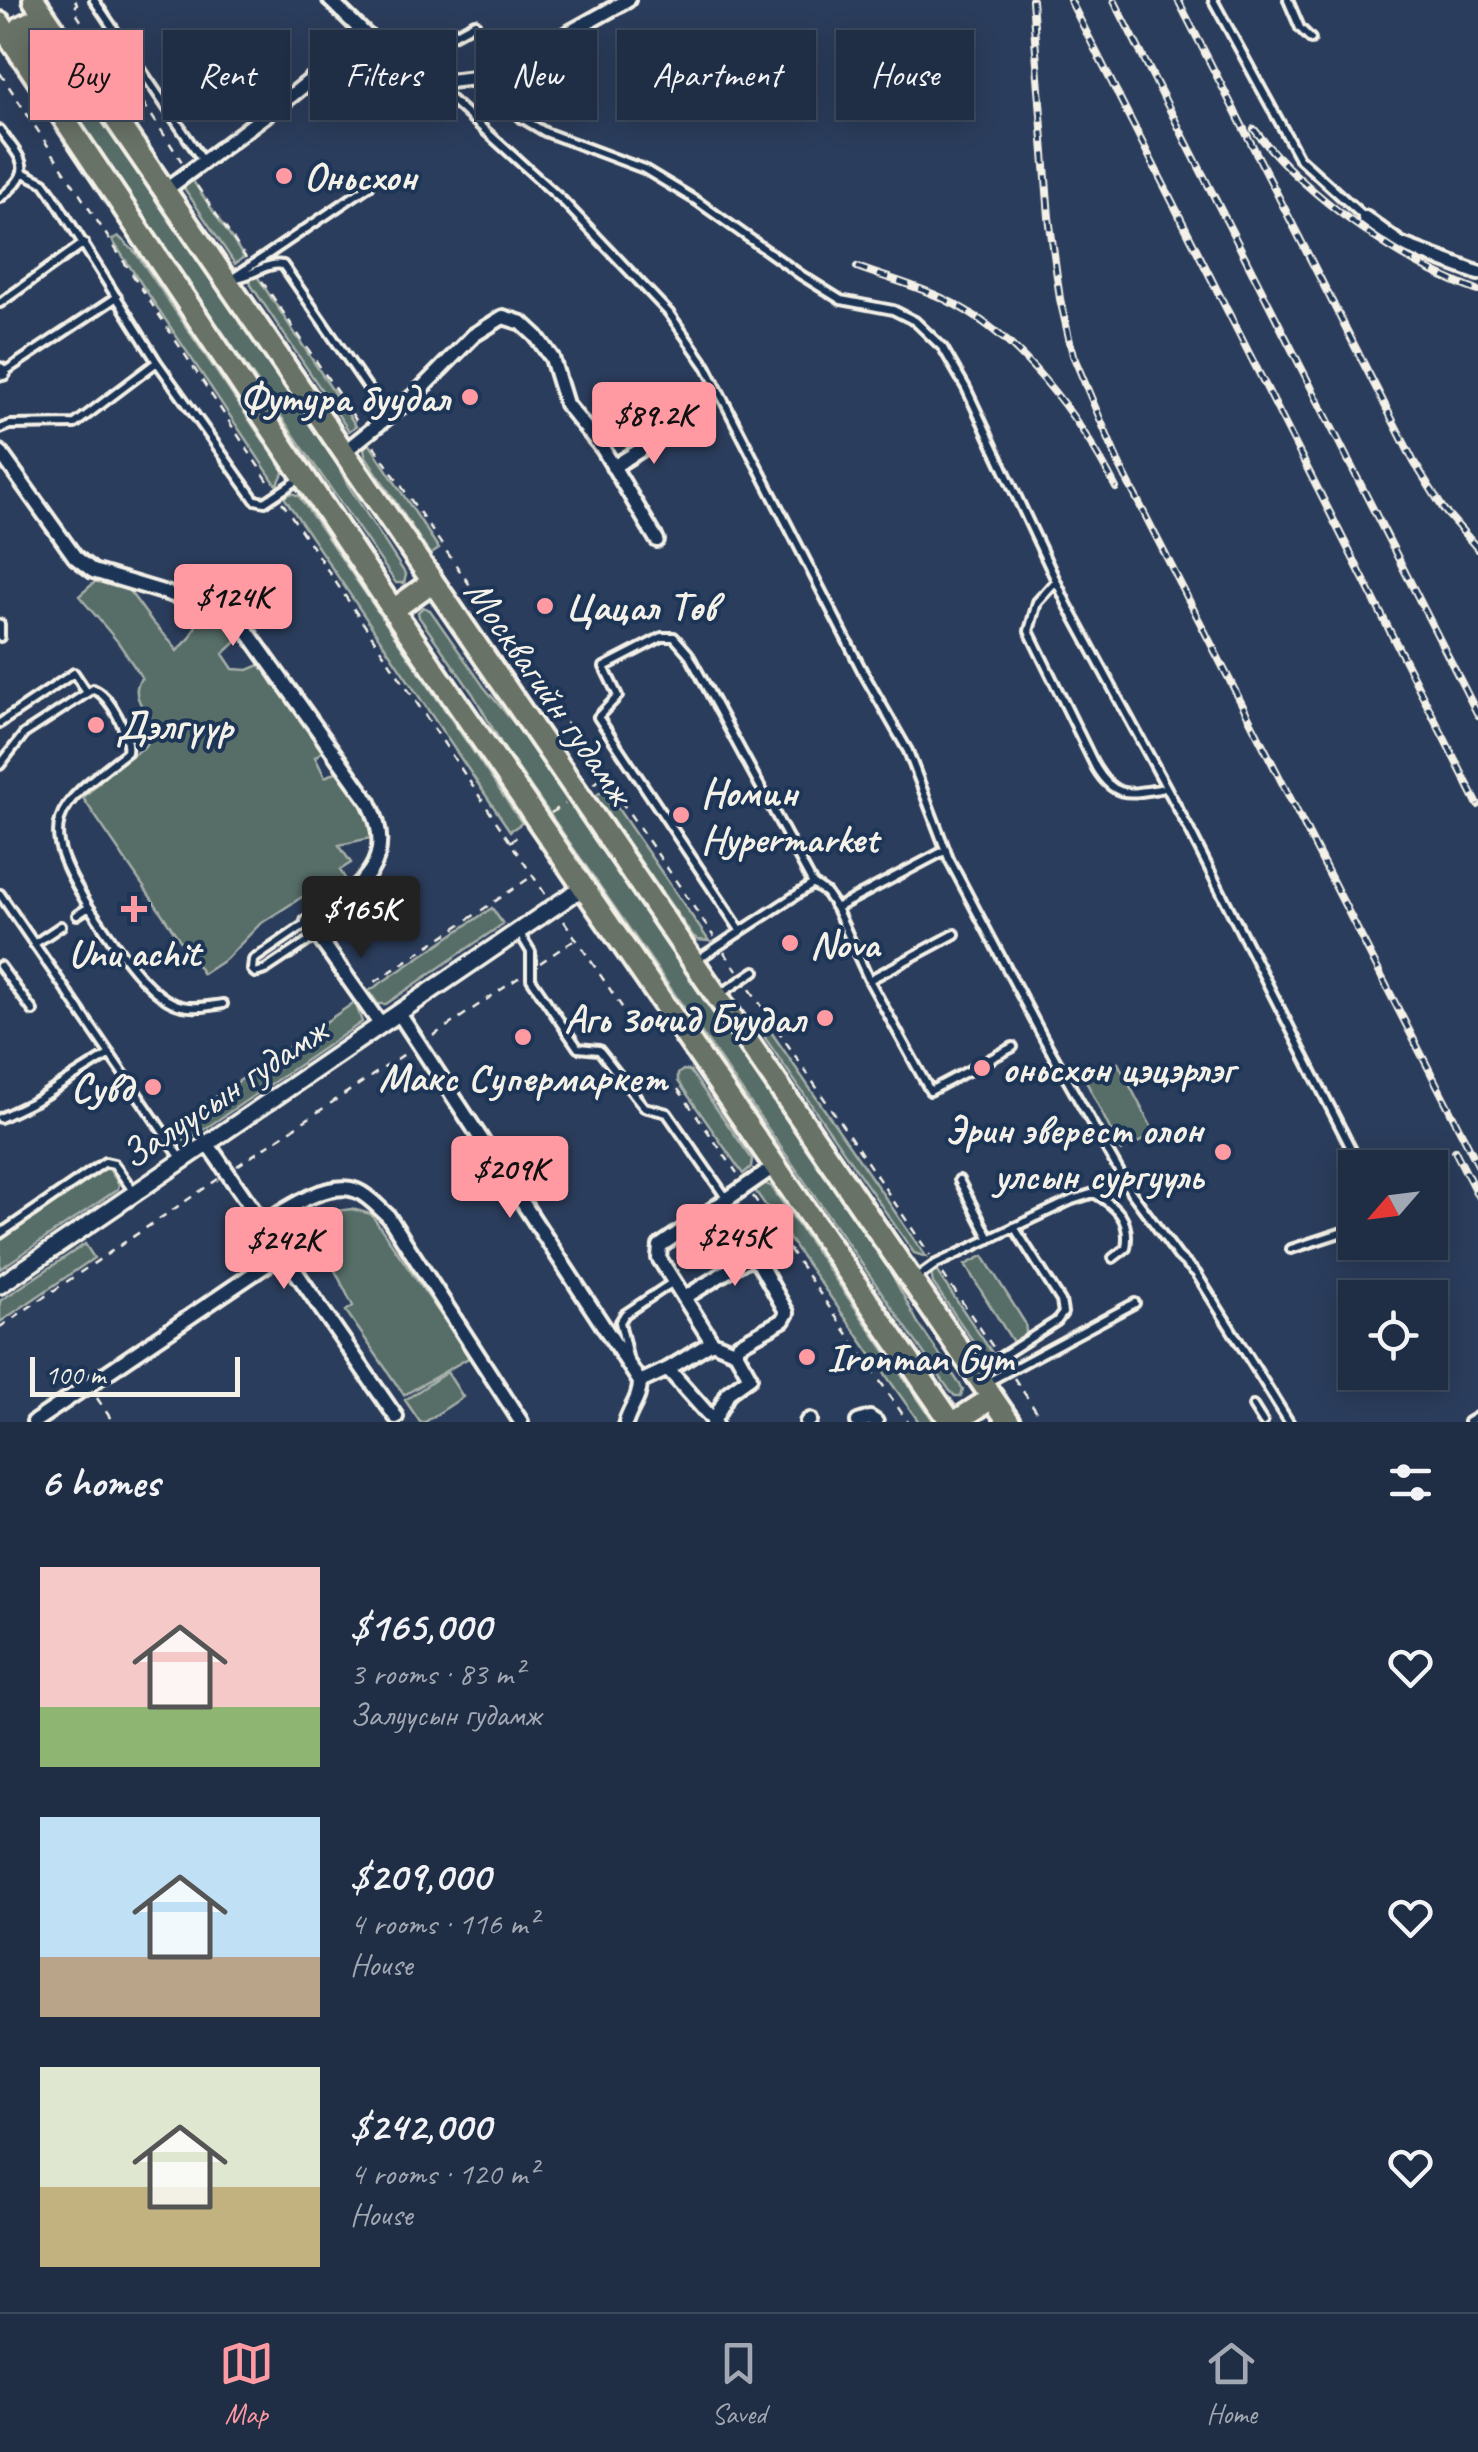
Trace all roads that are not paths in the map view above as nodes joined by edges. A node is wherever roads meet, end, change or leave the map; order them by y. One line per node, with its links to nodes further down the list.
1 (34, 0): 7 (highway, Москвагийн гудамж)
2 (94, 0): 19 (lane)
3 (330, 0): 10 (street)
4 (628, 0): 11 (street)
5 (1213, 0): 24 (lane)
6 (1288, 0): 13 (lane)
7 (47, 20): 14 (highway); 22 (highway, Москвагийн гудамж)
8 (0, 23): 14 (highway, Москвагийн гудамж)
9 (475, 23): 12 (lane)
10 (361, 30)
11 (574, 30)
12 (456, 33)
13 (1311, 39)
14 (22, 55): 39 (highway, Москвагийн гудамж)
15 (310, 79): 19 (street)
16 (456, 105): 50 (lane)
17 (527, 120): 41 (lane)
18 (0, 130): 20 (lane)
19 (203, 162): 22 (street)
20 (24, 173): 23 (lane); 25 (lane)
21 (369, 186): 26 (lane)
22 (167, 189): 28 (highway, Москвагийн гудамж)
23 (0, 198)
24 (1365, 218): 27 (street)
25 (84, 243): 29 (lane); 30 (lane)
26 (254, 268): 28 (lane); 33 (lane)
27 (1478, 272)
28 (231, 279): 37 (highway, Москвагийн гудамж)
29 (117, 297): 31 (lane); 32 (lane)
30 (0, 302)
31 (157, 362): 34 (lane); 39 (lane)
32 (1, 373)
33 (389, 418): 37 (street); 38 (street)
34 (0, 429)
35 (672, 431): 38 (street)
36 (0, 452): 57 (street)
37 (344, 452): 42 (highway, Москвагийн гудамж)
38 (614, 467): 40 (street)
39 (304, 476): 43 (highway, Москвагийн гудамж)
40 (657, 540)
41 (1056, 580): 49 (lane); 49 (lane)
42 (432, 582): 43 (highway); 64 (highway, Москвагийн гудамж)
43 (394, 610): 52 (highway, Москвагийн гудамж)
44 (0, 624): 45 (lane)
45 (0, 637)
46 (86, 691): 47 (lane); 48 (lane); 54 (lane)
47 (0, 724)
48 (0, 765)
49 (1166, 788): 77 (lane)
50 (946, 850): 55 (lane); 114 (lane)
51 (813, 884): 55 (lane); 59 (lane); 59 (lane)
52 (582, 887): 60 (street, Залуусын гудамж); 79 (highway, Москвагийн гудамж)
53 (0, 894): 63 (lane)
54 (89, 906): 56 (lane); 69 (lane)
55 (836, 908): 67 (lane)
56 (76, 916)
57 (308, 922): 62 (street); 62 (lane)
58 (61, 926): 63 (lane)
59 (740, 930): 64 (lane)
60 (519, 931): 71 (street, Залуусын гудамж); 82 (lane)
61 (955, 934): 67 (lane)
62 (317, 936): 72 (street)
63 (34, 944): 74 (lane)
64 (694, 961): 68 (highway, Москвагийн гудамж)
65 (0, 966): 70 (lane)
66 (755, 971): 68 (lane)
67 (869, 980): 73 (lane)
68 (718, 996): 91 (highway, Москвагийн гудамж)
69 (223, 1004)
70 (33, 1012)
71 (398, 1012): 72 (street, Залуусын гудамж); 98 (street)
72 (380, 1024): 76 (street, Залуусын гудамж)
73 (1013, 1047)
74 (110, 1054): 75 (lane); 78 (lane)
75 (0, 1118)
76 (207, 1143): 78 (street, Залуусын гудамж); 83 (street)
77 (1352, 1150)
78 (182, 1159): 81 (street, Залуусын гудамж)
79 (775, 1166): 82 (street); 111 (highway, Москвагийн гудамж)
80 (959, 1180): 87 (lane)
81 (134, 1192): 86 (lane); 93 (street, Залуусын гудамж)
82 (728, 1200): 92 (street)
83 (262, 1224): 89 (street); 106 (street)
84 (1014, 1227): 87 (lane); 90 (lane); 101 (lane)
85 (1338, 1233): 88 (lane)
86 (0, 1234)
87 (990, 1239): 91 (lane)
88 (1290, 1249)
89 (284, 1253): 104 (street); 105 (street)
90 (1112, 1258)
91 (912, 1280): 101 (highway, Москвагийн гудамж)
92 (674, 1281): 94 (street); 98 (lane)
93 (0, 1284)
94 (684, 1298): 96 (street); 97 (street)
95 (1135, 1303): 101 (lane)
96 (712, 1342): 97 (street); 99 (street)
97 (736, 1352): 108 (street)
98 (630, 1366): 100 (street)
99 (668, 1369): 100 (street); 108 (street)
100 (640, 1382): 107 (street)
101 (984, 1385): 111 (highway); 112 (highway, Москвагийн гудамж)
102 (1253, 1406): 113 (lane)
103 (1478, 1416): 115 (lane)
104 (396, 1417)
105 (34, 1422)
106 (521, 1422)
107 (626, 1422)
108 (714, 1422)
109 (858, 1422): 110 (street)
110 (876, 1422)
111 (952, 1422)
112 (1009, 1422)
113 (1263, 1422)
114 (1290, 1422)
115 (1468, 1422)

